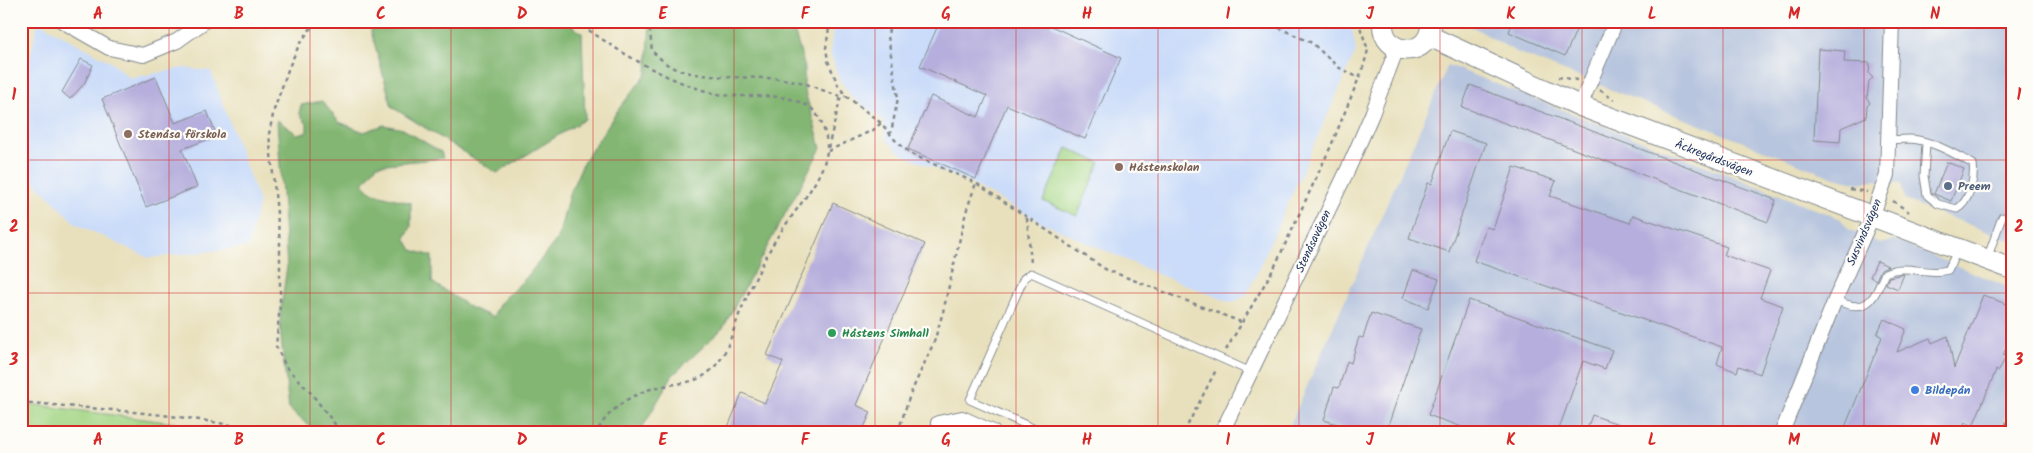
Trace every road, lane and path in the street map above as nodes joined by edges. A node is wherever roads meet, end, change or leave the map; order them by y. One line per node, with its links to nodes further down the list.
1 (25, 21): 15 (path)
2 (62, 21): 3 (street)
3 (205, 21)
4 (316, 21): 41 (path)
5 (576, 21): 25 (path)
6 (649, 21): 18 (path)
7 (830, 21): 19 (path)
8 (890, 21): 22 (path)
9 (1264, 21): 17 (path)
10 (1358, 21): 17 (path)
11 (1382, 21): 16 (street)
12 (1616, 21): 20 (street)
13 (1892, 21): 23 (street, Susvindsvägen)
14 (1430, 29): 16 (street, Äckregårdsvägen); 20 (street, Äckregårdsvägen)
15 (21, 38)
16 (1397, 48): 36 (street, Stenåsavägen)
17 (1359, 78): 34 (path)
18 (841, 96): 19 (path); 25 (path)
19 (846, 96): 21 (path)
20 (1580, 106): 27 (street, Äckregårdsvägen)
21 (881, 123): 22 (path); 25 (path)
22 (891, 133): 26 (path)
23 (1889, 139): 24 (lane); 27 (street, Susvindsvägen)
24 (1926, 143): 24 (lane)
25 (827, 152): 42 (path)
26 (976, 183): 29 (path); 43 (path)
27 (1872, 217): 30 (street, Äckregårdsvägen); 33 (street, Susvindsvägen)
28 (2002, 217): 31 (lane)
29 (1028, 218): 32 (path); 34 (path)
30 (1958, 250): 31 (street, Äckregårdsvägen); 33 (lane)
31 (2004, 269)
32 (1032, 273): 35 (lane); 45 (lane)
33 (1835, 300): 48 (street, Susvindsvägen)
34 (1241, 322): 35 (path)
35 (1222, 358): 36 (lane); 46 (path)
36 (1251, 372): 47 (street, Stenåsavägen)
37 (21, 402): 40 (path)
38 (2012, 410): 49 (path)
39 (938, 423): 44 (street)
40 (263, 432)
41 (341, 432)
42 (597, 432)
43 (898, 432)
44 (993, 432)
45 (1042, 432)
46 (1184, 432)
47 (1222, 432)
48 (1782, 432)
49 (2003, 432)

